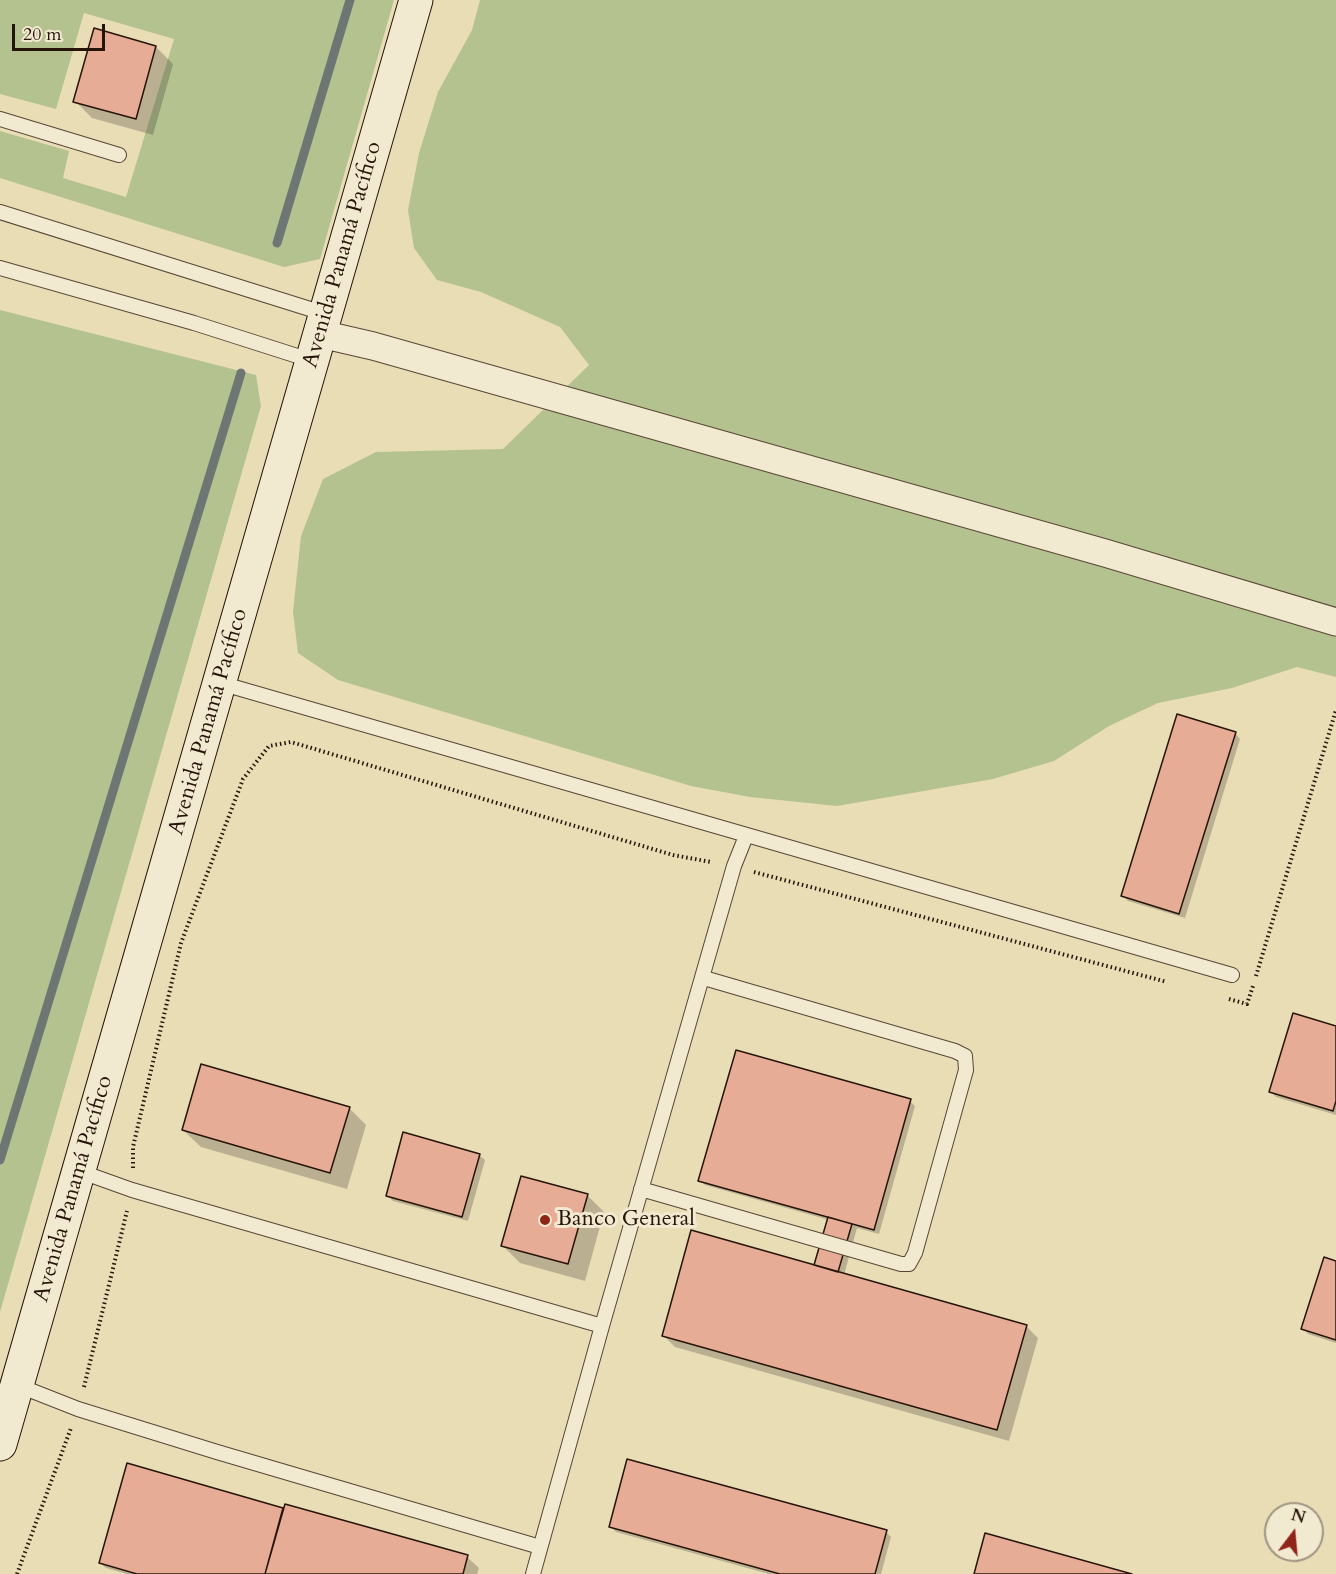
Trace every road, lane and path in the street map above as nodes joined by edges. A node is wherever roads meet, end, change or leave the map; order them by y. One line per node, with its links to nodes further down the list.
1 (416, 0): 6 (main road, Avenida Panamá Pacífico)
2 (0, 119): 3 (lane)
3 (119, 155)
4 (0, 212): 6 (lane)
5 (0, 268): 6 (lane)
6 (320, 336): 7 (street); 8 (main road, Avenida Panamá Pacífico)
7 (1336, 622)
8 (220, 683): 10 (lane); 16 (main road, Avenida Panamá Pacífico)
9 (1336, 710): 15 (path)
10 (746, 836): 11 (lane); 12 (lane)
11 (734, 867): 13 (lane); 14 (path); 18 (path)
12 (1232, 975)
13 (704, 978): 17 (lane); 17 (lane)
14 (1179, 986)
15 (1224, 998)
16 (79, 1171): 18 (lane); 20 (main road, Avenida Panamá Pacífico)
17 (641, 1189): 19 (lane)
18 (132, 1190): 19 (lane); 21 (path)
19 (602, 1326): 23 (lane)
20 (17, 1385): 21 (lane); 22 (main road, Avenida Panamá Pacífico)
21 (78, 1409): 23 (lane); 24 (path)
22 (0, 1444)
23 (540, 1547): 25 (lane)
24 (17, 1574)
25 (533, 1574)

